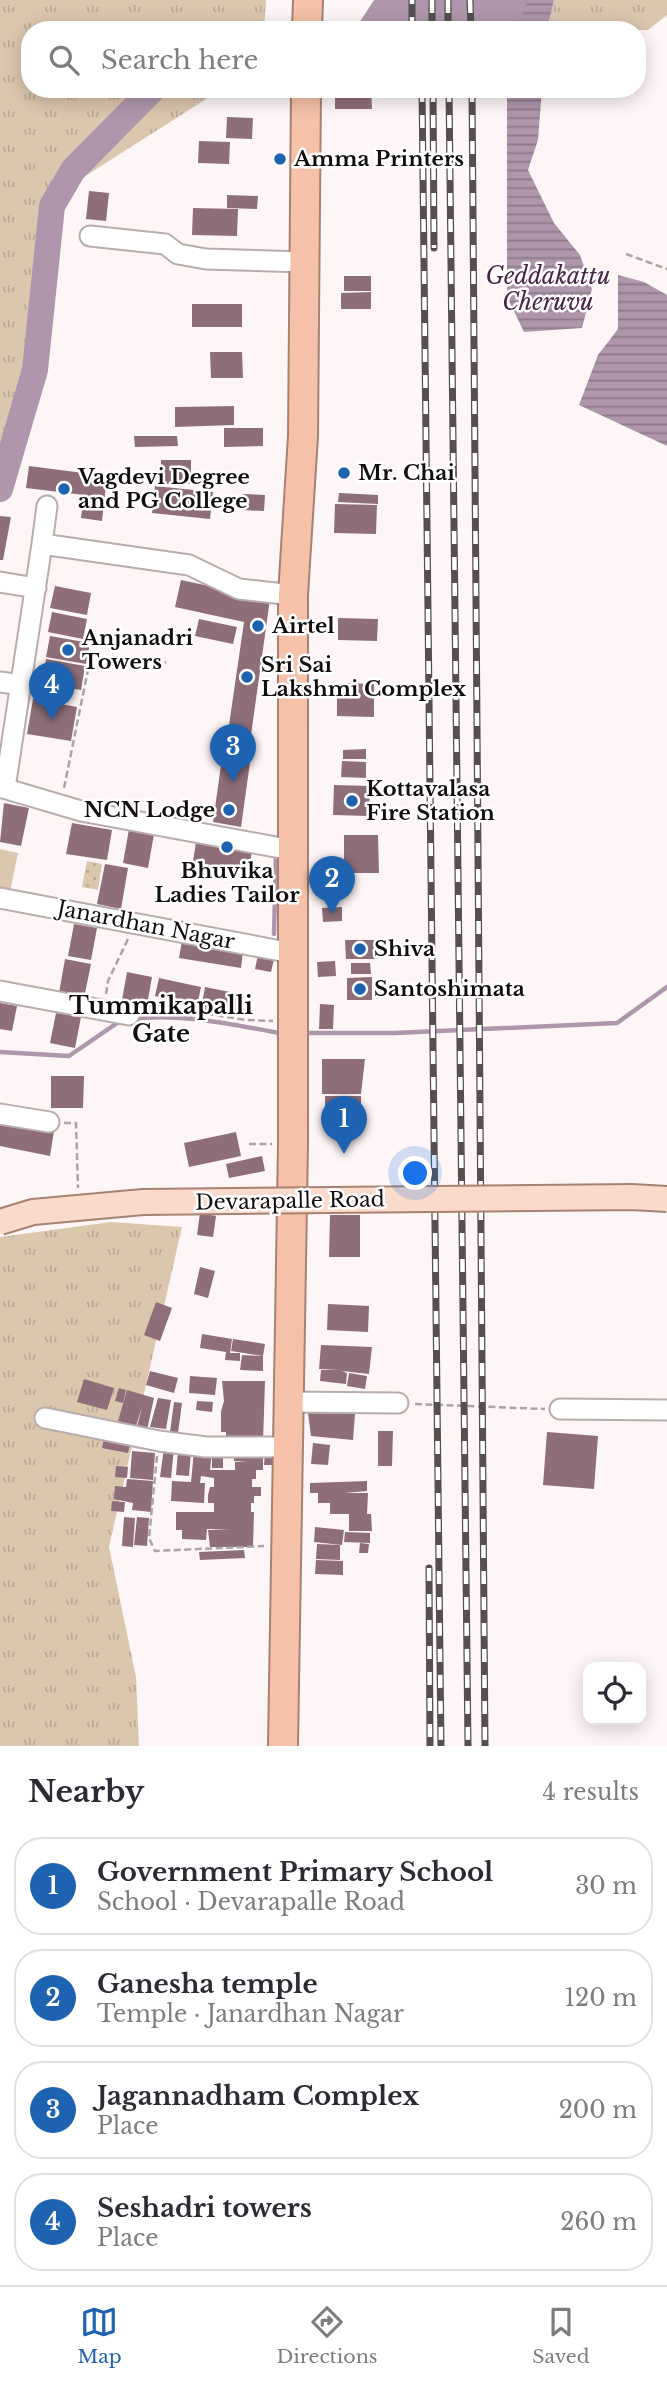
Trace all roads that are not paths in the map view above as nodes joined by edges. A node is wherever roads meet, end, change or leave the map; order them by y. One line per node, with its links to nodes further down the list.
1 (306, 98): 3 (highway)
2 (90, 236): 3 (street)
3 (306, 262): 8 (highway)
4 (47, 506): 5 (street)
5 (42, 544): 7 (street); 8 (street)
6 (0, 582): 7 (street)
7 (36, 587): 10 (street)
8 (293, 595): 12 (highway)
9 (0, 682): 10 (street)
10 (21, 685): 11 (street)
11 (2, 787): 12 (street)
12 (292, 850): 14 (highway)
13 (0, 898): 14 (street, Janardhan Nagar)
14 (292, 953): 21 (highway)
15 (0, 991): 16 (street)
16 (129, 1015)
17 (0, 1114): 18 (street)
18 (49, 1122)
19 (667, 1199): 20 (main road, Devarapalle Road, bridge)
20 (0, 1222)
21 (287, 1402): 22 (street); 26 (highway)
22 (398, 1403)
23 (560, 1409): 24 (street)
24 (667, 1410)
25 (45, 1418): 26 (street)
26 (287, 1447): 27 (highway)
27 (283, 1746)

